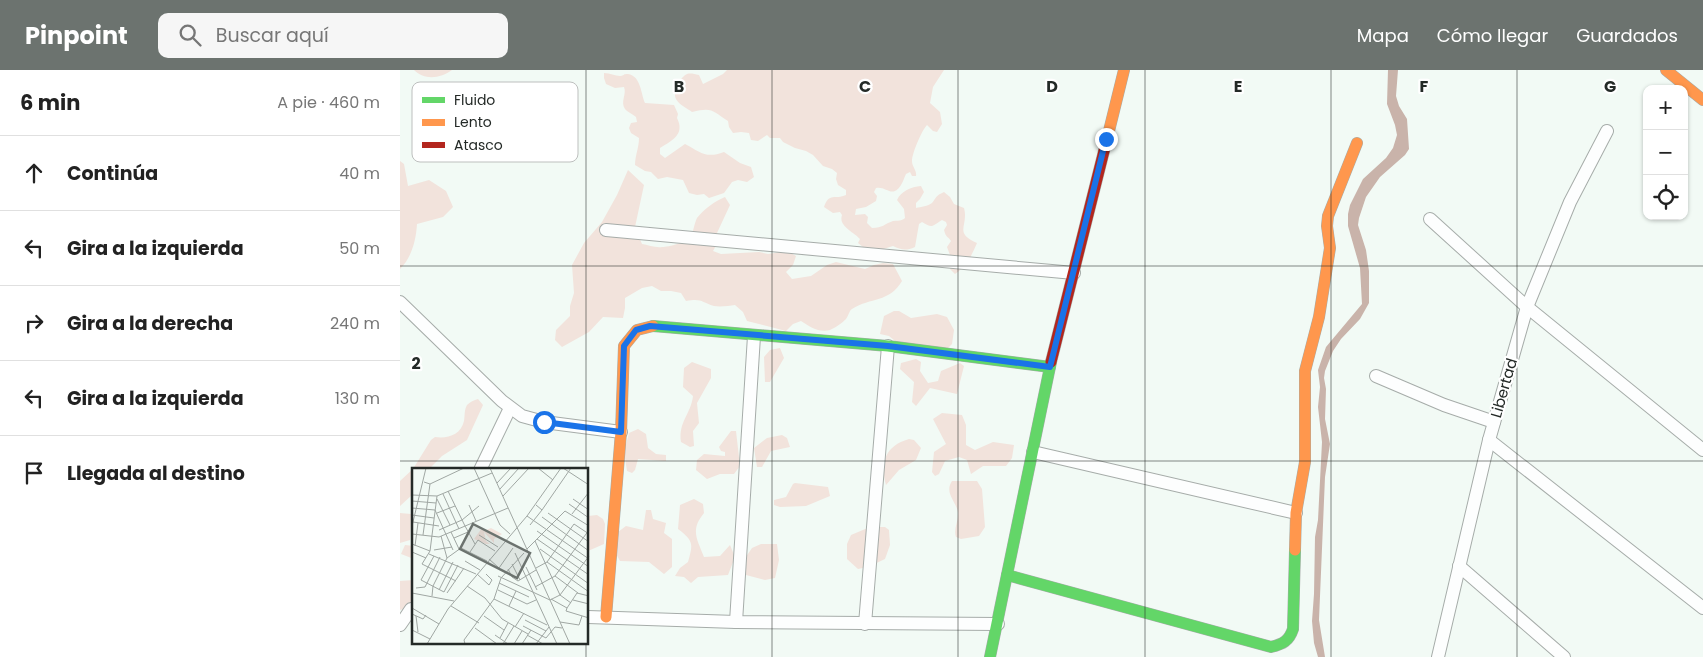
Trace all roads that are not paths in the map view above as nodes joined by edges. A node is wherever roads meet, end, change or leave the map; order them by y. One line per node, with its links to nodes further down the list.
1 (1124, 70): 8 (street)
2 (1666, 70): 3 (street)
3 (1703, 100)
4 (1607, 131): 10 (street, Libertad)
5 (1357, 143): 22 (street)
6 (1430, 219): 10 (street)
7 (606, 230): 8 (street)
8 (1074, 273): 13 (street)
9 (400, 302): 15 (street)
10 (1527, 307): 16 (street, Libertad); 19 (street)
11 (754, 336): 12 (street); 17 (street); 29 (street)
12 (888, 346): 13 (street); 30 (street)
13 (1050, 367): 20 (street)
14 (1376, 376): 16 (street)
15 (510, 408): 17 (street); 21 (street)
16 (1494, 422): 18 (street, Libertad)
17 (621, 432): 28 (street)
18 (1489, 440): 23 (street, Libertad); 25 (street)
19 (1703, 450)
20 (1033, 452): 22 (street); 24 (street)
21 (481, 468)
22 (1296, 513): 24 (street)
23 (1459, 566): 34 (street, Libertad); 35 (street)
24 (1007, 575): 31 (street)
25 (1703, 608)
26 (412, 609): 32 (street)
27 (589, 617): 28 (street)
28 (606, 617): 29 (street)
29 (736, 622): 30 (street)
30 (865, 624): 31 (street)
31 (998, 624): 33 (street)
32 (400, 625)
33 (990, 657)
34 (1438, 657)
35 (1564, 657)

